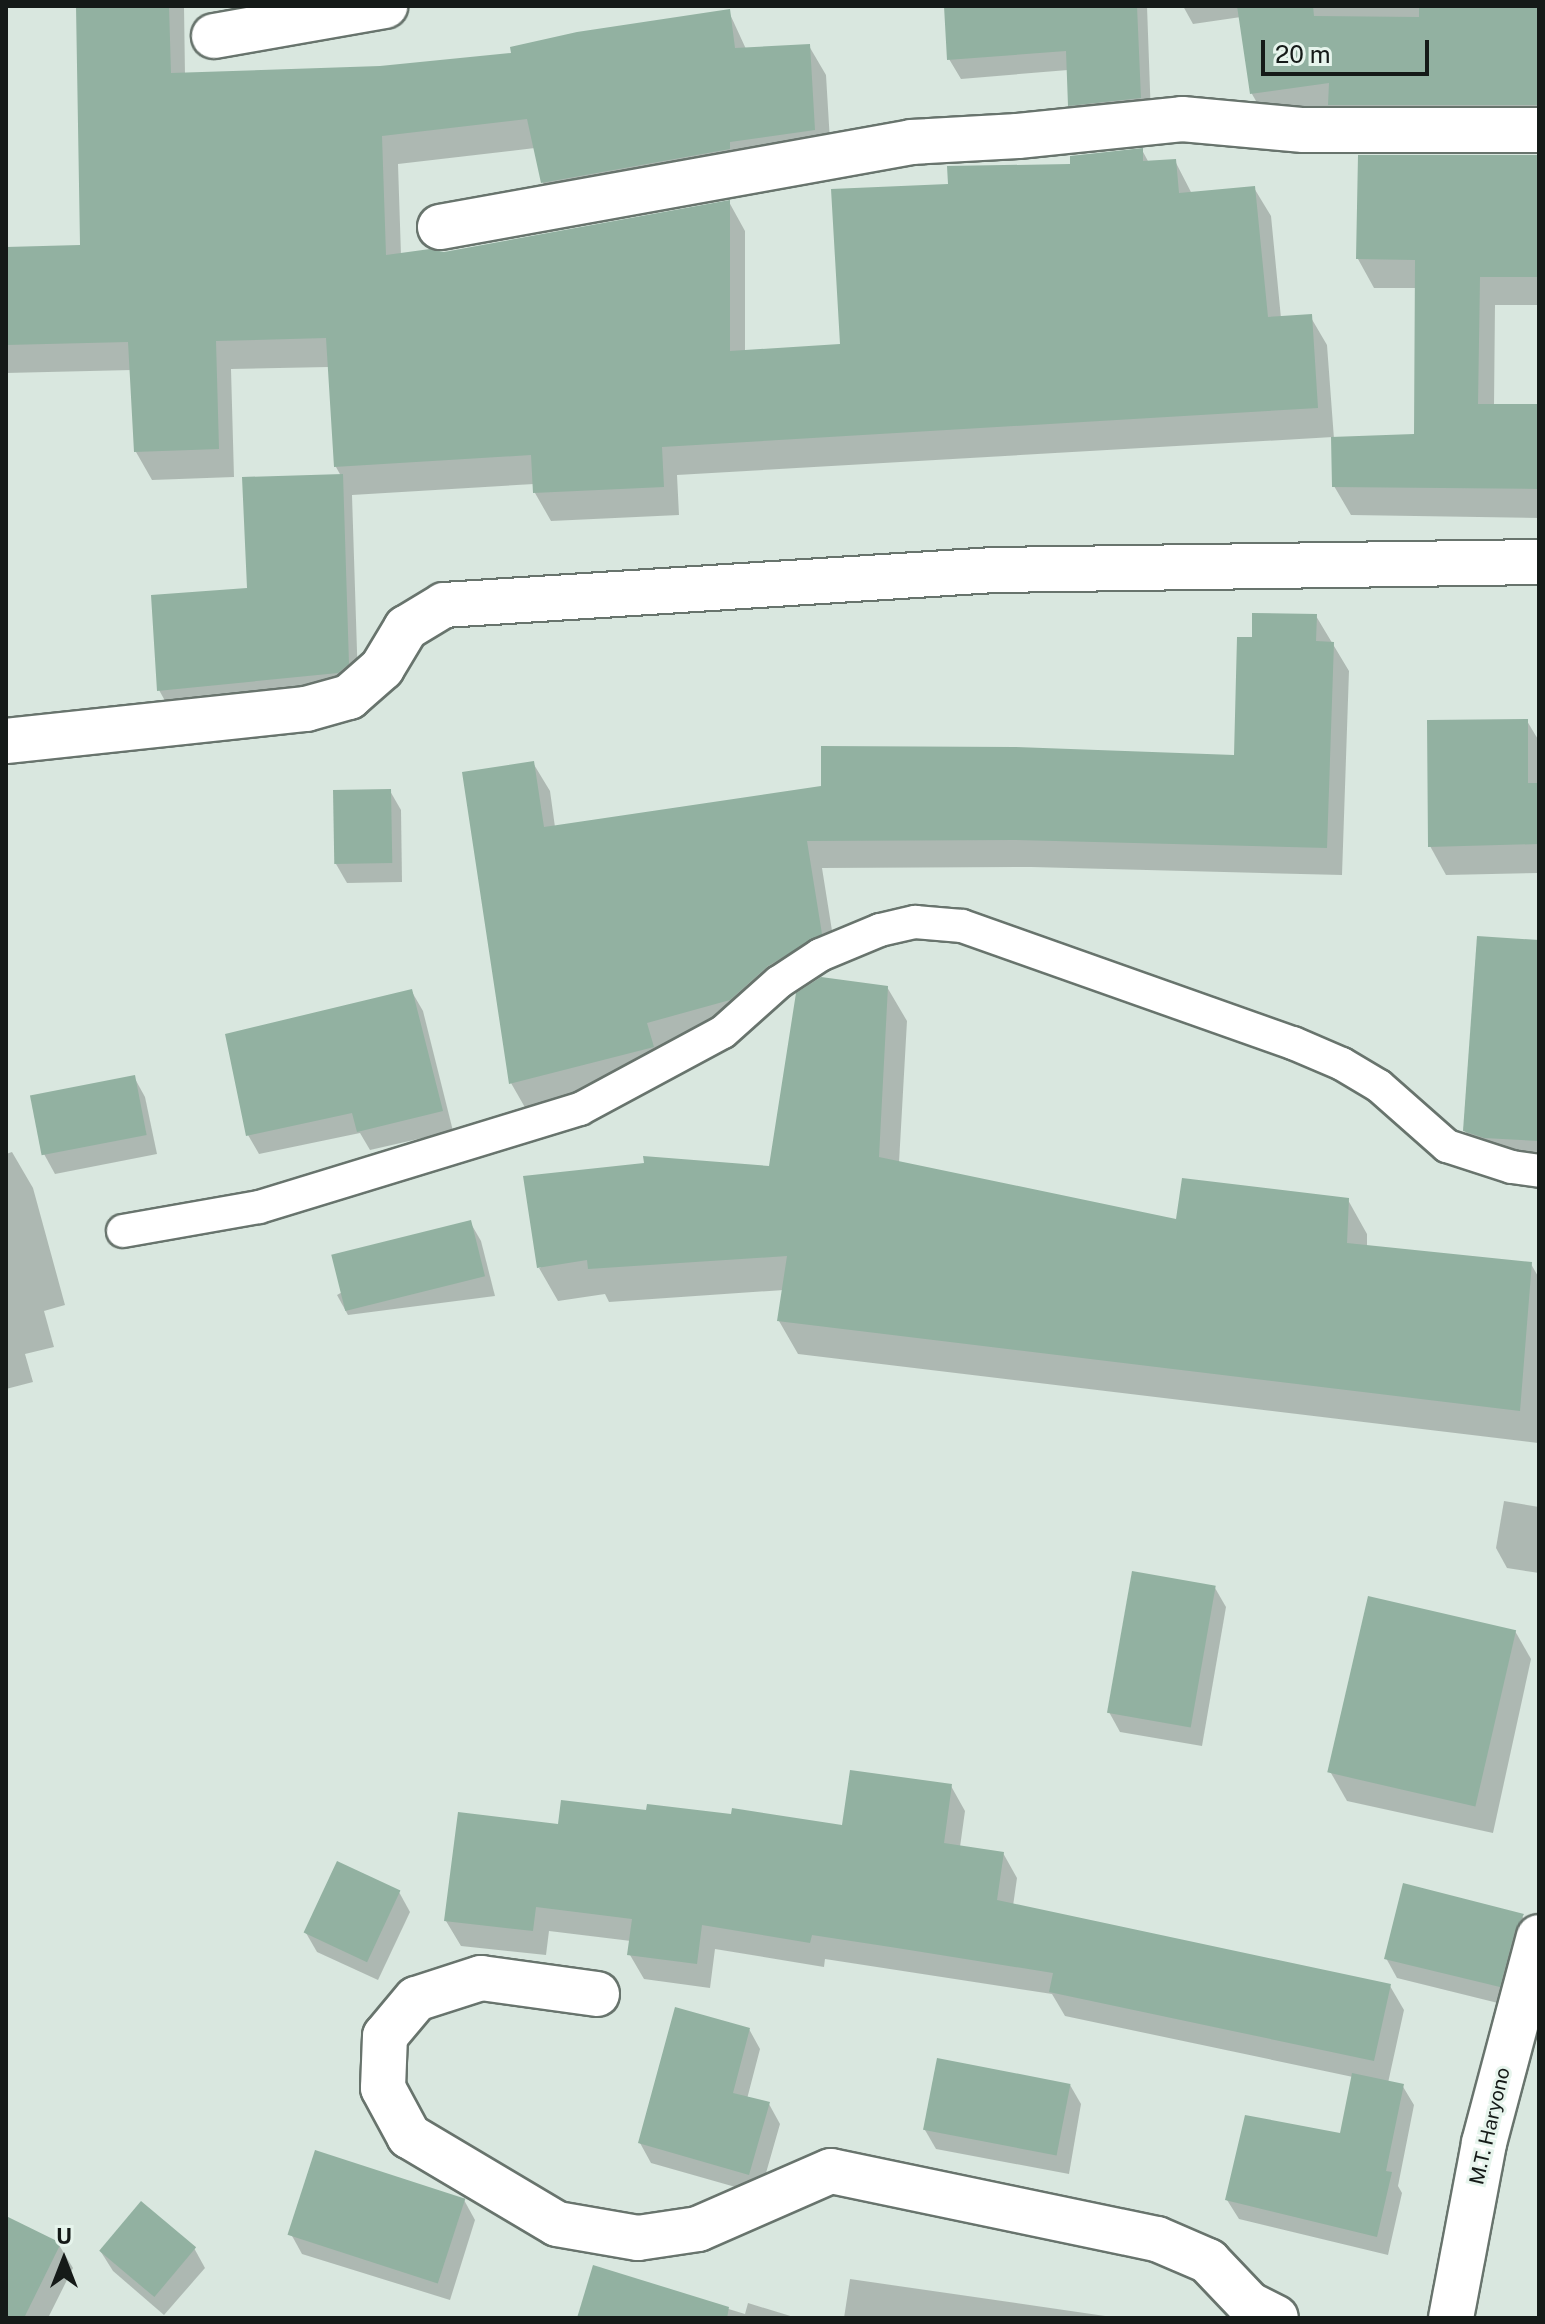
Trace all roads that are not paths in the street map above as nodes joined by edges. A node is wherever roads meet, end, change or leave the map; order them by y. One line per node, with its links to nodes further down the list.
1 (385, 6): 2 (main road)
2 (214, 36)
3 (1539, 130): 4 (main road)
4 (440, 227)
5 (1539, 562): 6 (main road)
6 (6, 741)
7 (1539, 1171): 8 (lane)
8 (123, 1231)
9 (1539, 1937): 12 (main road, M.T. Haryono)
10 (597, 1994): 11 (main road)
11 (1276, 2318)
12 (1451, 2318)

